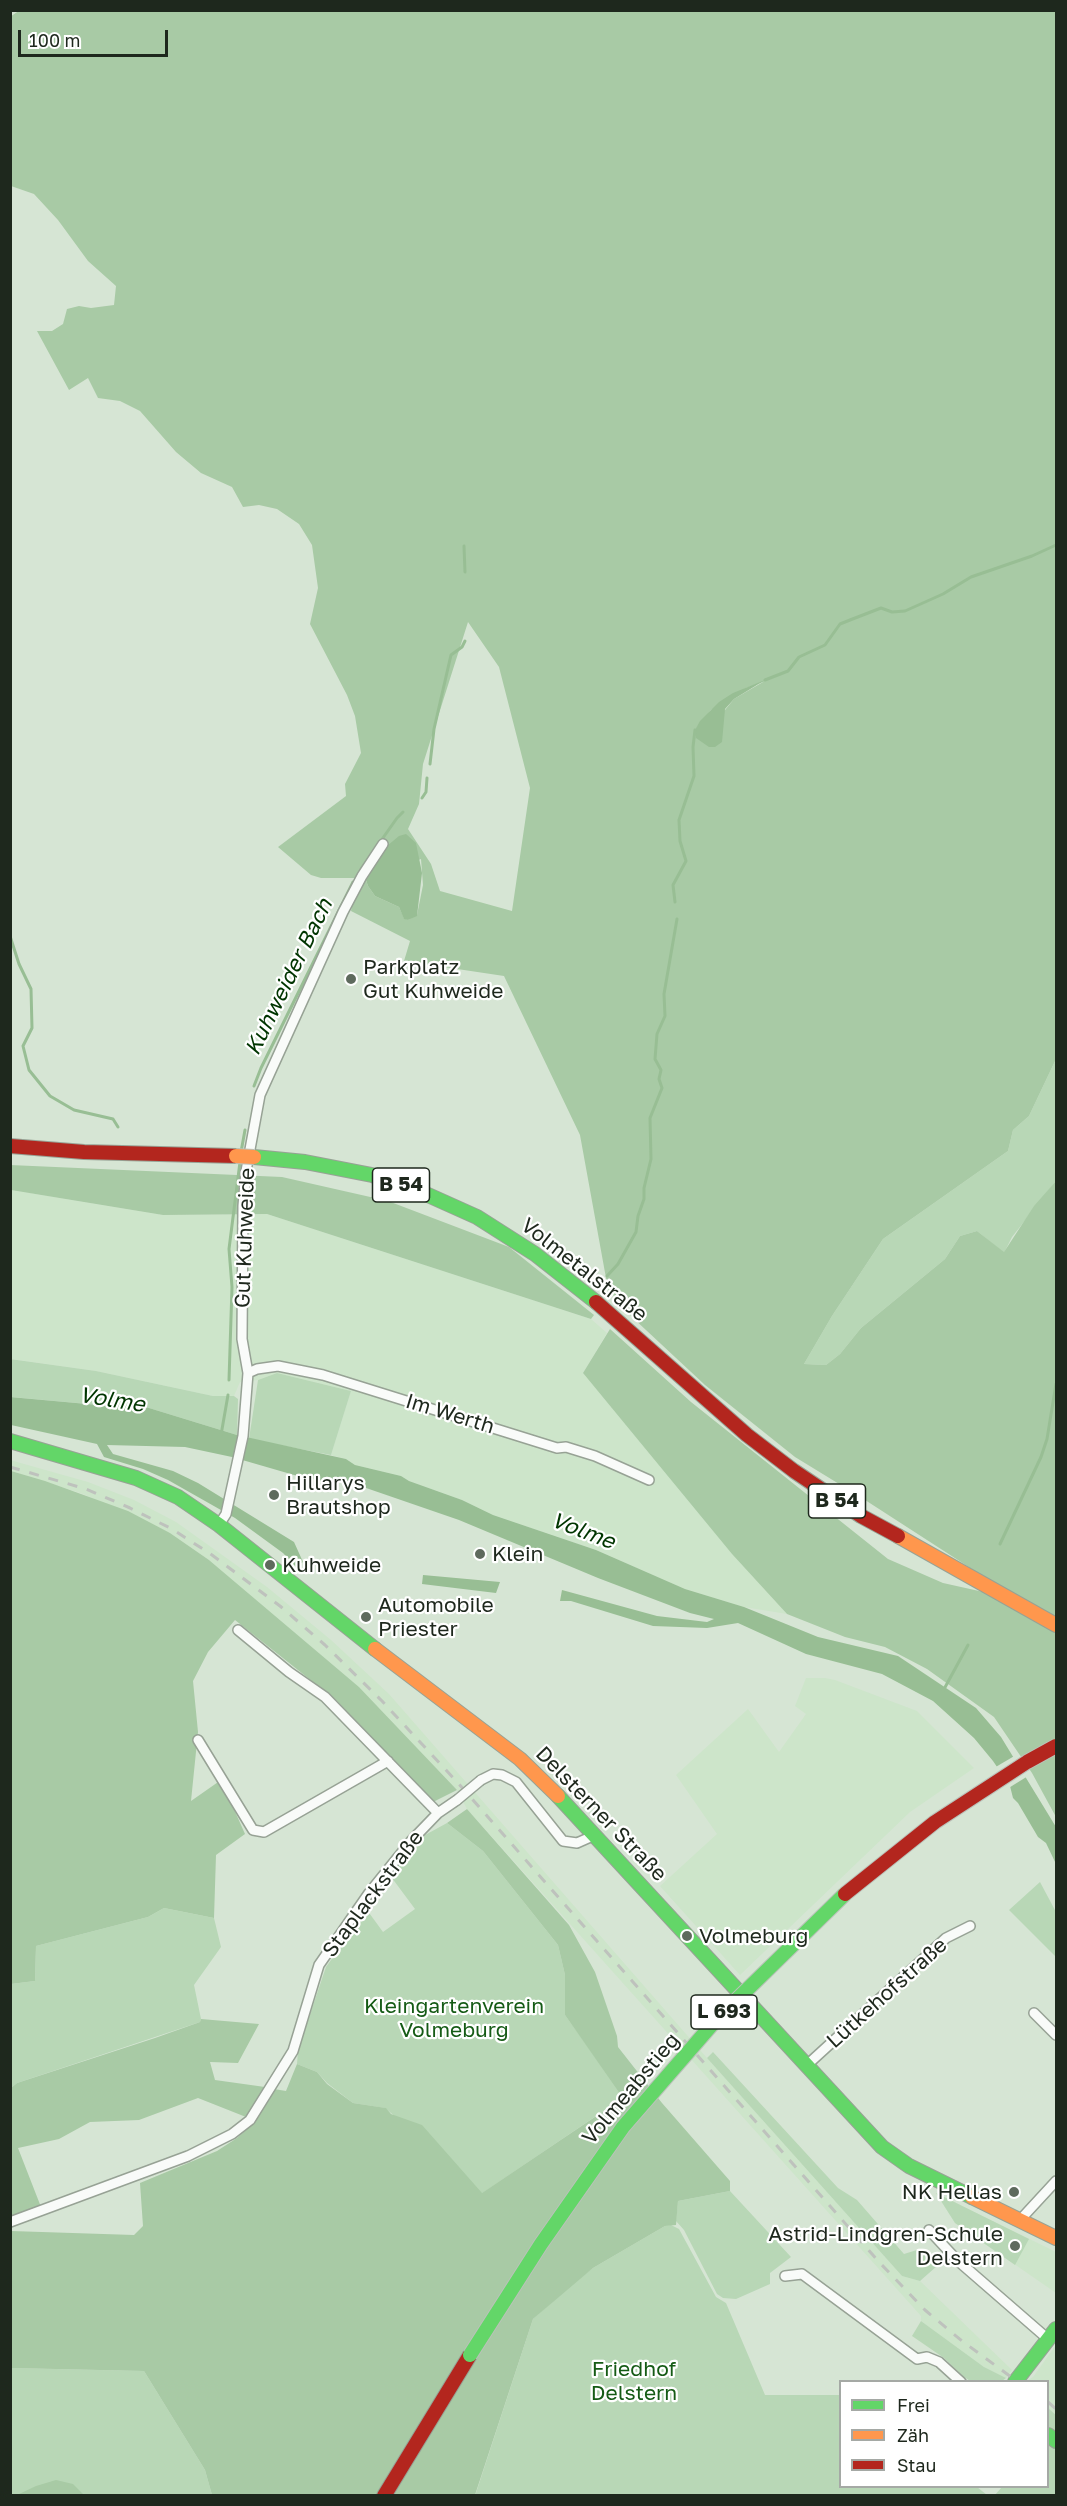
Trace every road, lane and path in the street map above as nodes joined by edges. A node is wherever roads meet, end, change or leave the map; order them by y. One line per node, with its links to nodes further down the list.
1 (383, 844): 3 (street, Gut Kuhweide)
2 (10, 1146): 7 (main road, Volmetalstraße / B 54, bridge)
3 (248, 1373): 5 (street, Im Werth); 6 (street, Gut Kuhweide)
4 (10, 1441): 6 (main road, Delsterner Straße)
5 (649, 1480)
6 (223, 1519): 13 (main road, Delsterner Straße)
7 (1056, 1625)
8 (238, 1630): 11 (street)
9 (198, 1740): 11 (street)
10 (1056, 1746): 27 (main road, Volmeabstieg / L 693, bridge)
11 (388, 1761): 12 (street)
12 (438, 1813): 13 (street, Staplackstraße, bridge); 20 (street, Staplackstraße)
13 (595, 1835): 17 (main road, Delsterner Straße)
14 (970, 1926): 17 (street, Lütkehofstraße)
15 (1034, 2013): 16 (street)
16 (1056, 2035)
17 (807, 2065): 19 (main road, Delsterner Straße)
18 (1056, 2181): 19 (street)
19 (1020, 2220): 22 (main road, Delsterner Straße)
20 (10, 2222)
21 (929, 2230): 24 (street)
22 (1056, 2238)
23 (785, 2276): 25 (street)
24 (1052, 2334): 26 (main road)
25 (959, 2380)
26 (1017, 2380)
27 (384, 2496)

